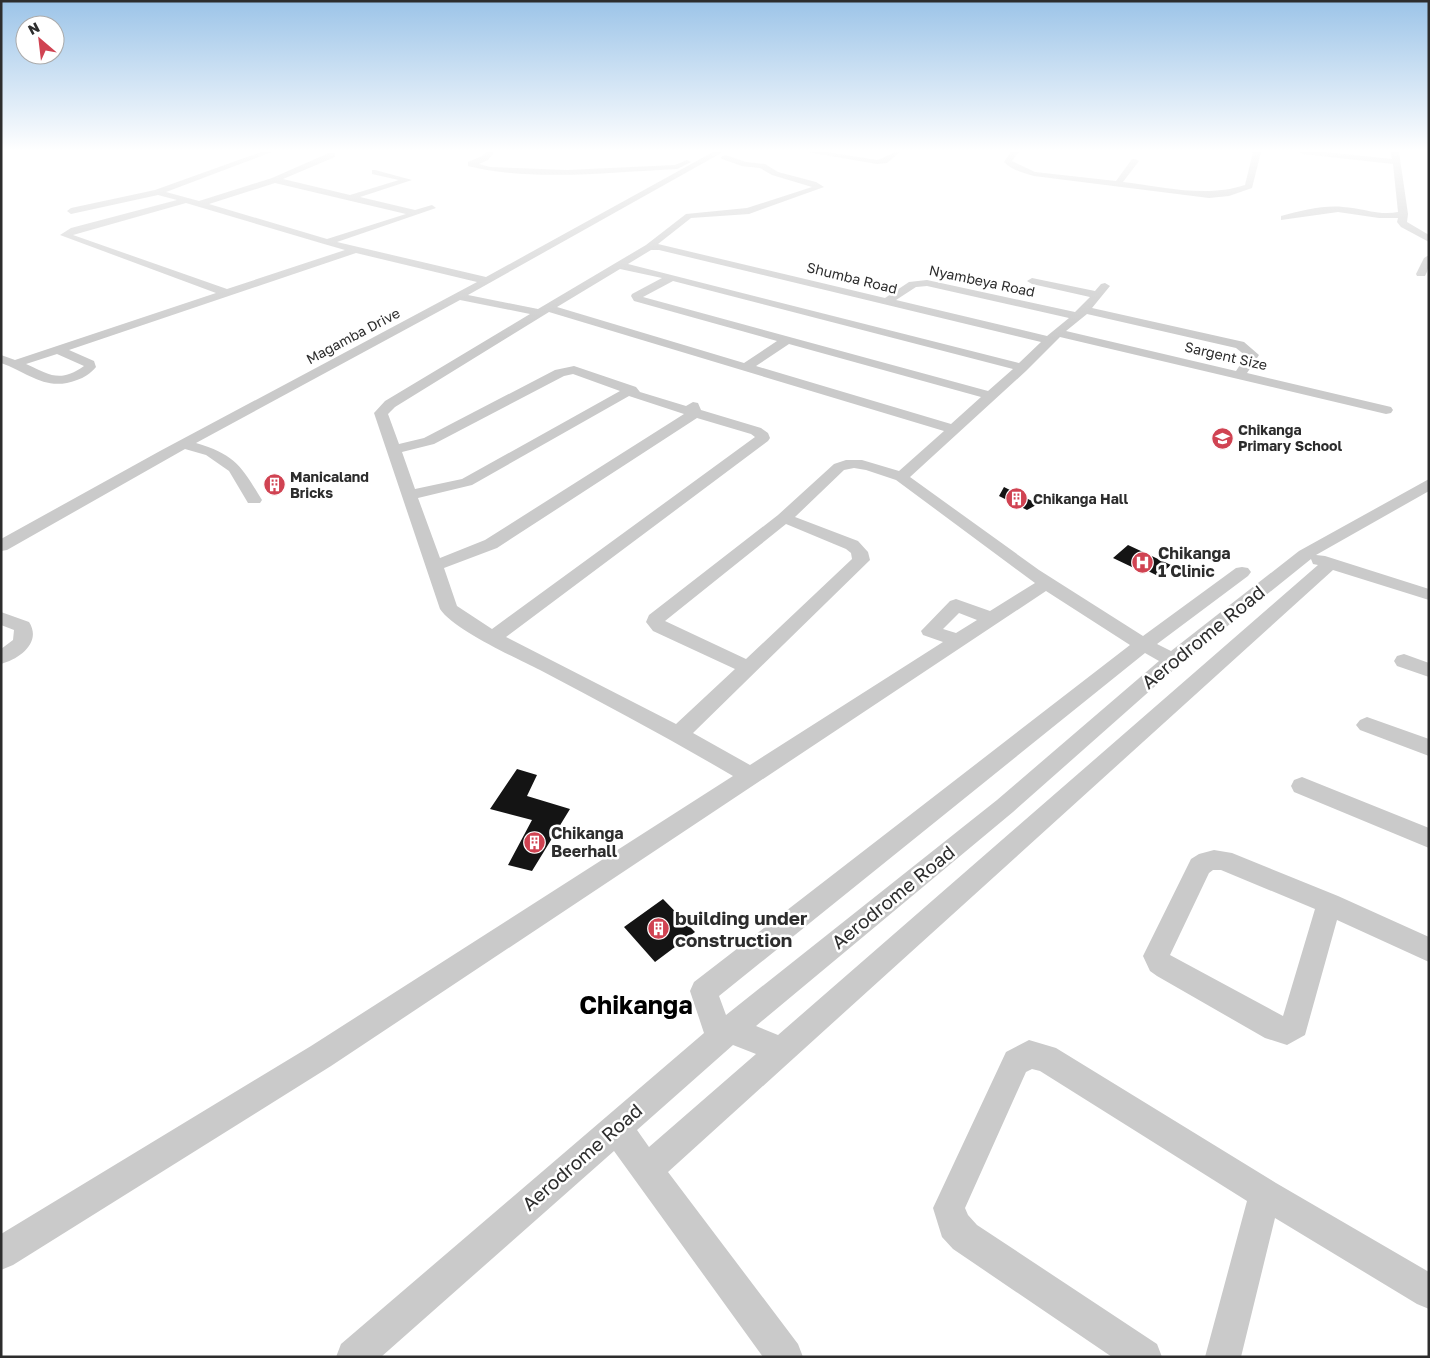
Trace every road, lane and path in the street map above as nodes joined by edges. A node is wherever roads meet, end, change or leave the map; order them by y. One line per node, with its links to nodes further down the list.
1 (129, 215): 20 (street)
2 (238, 215): 11 (street)
3 (408, 215): 11 (street)
4 (606, 215): 9 (street, Magamba Drive)
5 (697, 215): 12 (street)
6 (1298, 215): 8 (street)
7 (1403, 215): 10 (street)
8 (1284, 218)
9 (598, 220): 18 (street, Magamba Drive); 23 (street)
10 (1429, 239)
11 (327, 242): 13 (street)
12 (649, 247): 15 (street); 21 (street, Shumba Road)
13 (355, 250): 18 (street); 20 (street)
14 (1429, 258): 16 (street)
15 (617, 265): 17 (street); 25 (street)
16 (1421, 274)
17 (671, 278): 27 (street); 29 (street)
18 (488, 281): 22 (street, Magamba Drive)
19 (1032, 281): 26 (street)
20 (226, 293): 30 (street)
21 (860, 295): 24 (street, Shumba Road); 27 (street)
22 (460, 297): 23 (street); 36 (street, Magamba Drive)
23 (473, 300): 25 (street); 36 (street)
24 (886, 302): 26 (street, Nyambeya Road); 28 (street, Shumba Road)
25 (542, 310): 33 (street); 43 (street)
26 (1080, 313): 28 (street); 35 (street, Nyambeya Road)
27 (825, 316): 34 (street)
28 (1053, 336): 34 (street); 35 (street, Sargent Size)
29 (787, 340): 33 (street); 38 (street)
30 (58, 350): 32 (street); 32 (street)
31 (1, 359): 32 (street)
32 (15, 364)
33 (746, 367): 41 (street)
34 (1022, 368): 38 (street)
35 (1239, 375): 40 (street, Sargent Size)
36 (291, 387): 42 (street, Magamba Drive)
37 (631, 390): 39 (street); 43 (street); 46 (street)
38 (991, 396): 41 (street)
39 (694, 407): 52 (street); 58 (street)
40 (1386, 410)
41 (953, 429): 44 (street)
42 (184, 444): 47 (street); 49 (street, Magamba Drive)
43 (394, 450): 46 (street)
44 (901, 477): 48 (street); 54 (street)
45 (1429, 484): 50 (street, Aerodrome Road)
46 (409, 495): 52 (street)
47 (254, 500)
48 (784, 518): 64 (street); 64 (street)
49 (1, 546)
50 (1305, 555): 51 (street); 62 (street, Aerodrome Road)
51 (1330, 564): 55 (street); 75 (street)
52 (434, 566): 58 (street)
53 (1242, 572): 60 (street)
54 (1045, 584): 57 (street); 60 (street)
55 (1429, 595)
56 (1, 618): 61 (street)
57 (990, 618): 59 (street); 59 (street)
58 (494, 637): 67 (street)
59 (957, 640): 69 (street)
60 (1143, 645): 62 (street); 74 (street)
61 (1, 658)
62 (1172, 660): 74 (street, Aerodrome Road)
63 (1404, 661): 65 (street)
64 (749, 668): 67 (street)
65 (1429, 670)
66 (1367, 726): 68 (street)
67 (680, 734): 69 (street)
68 (1429, 748)
69 (751, 776): 79 (street)
70 (1302, 786): 71 (street)
71 (1429, 838)
72 (1329, 904): 72 (street); 73 (street)
73 (1429, 950)
74 (725, 1034): 75 (street); 76 (street, Aerodrome Road)
75 (781, 1050): 77 (street)
76 (616, 1128): 77 (street); 81 (street, Aerodrome Road)
77 (647, 1169): 82 (street)
78 (1265, 1194): 80 (street); 83 (street); 84 (street)
79 (1, 1253)
80 (1429, 1292)
81 (354, 1357)
82 (785, 1357)
83 (1144, 1357)
84 (1223, 1357)

